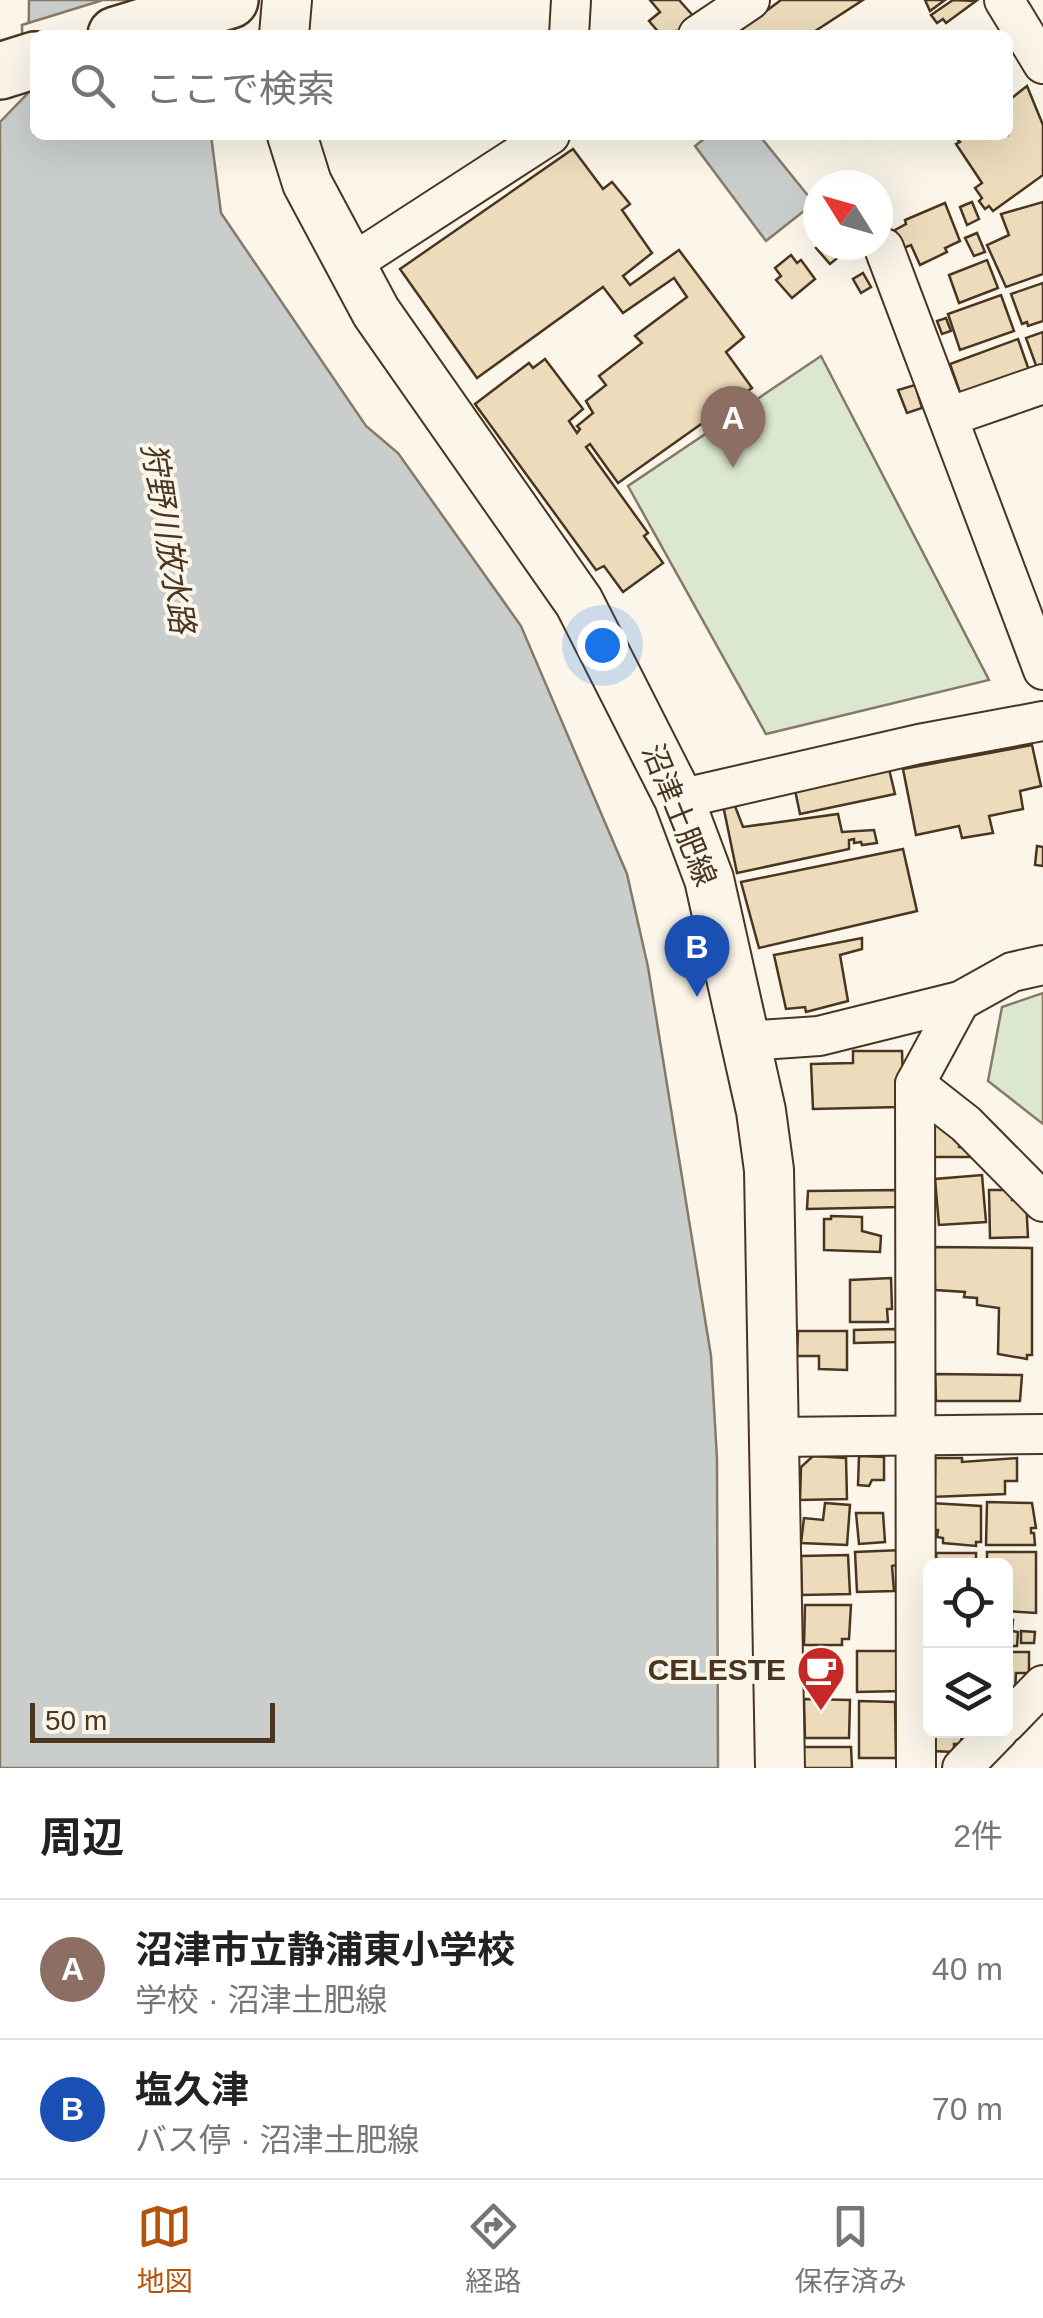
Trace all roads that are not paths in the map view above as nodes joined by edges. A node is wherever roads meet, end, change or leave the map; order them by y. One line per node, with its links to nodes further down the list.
1 (230, 0): 6 (highway)
2 (287, 0): 7 (main road)
3 (571, 0): 8 (street)
4 (750, 0): 9 (street)
5 (1004, 0): 10 (street)
6 (132, 30)
7 (284, 30)
8 (568, 30)
9 (705, 30)
10 (1043, 64)
11 (294, 140): 14 (main road, 沼津土肥線)
12 (542, 140): 14 (street)
13 (889, 260): 16 (street)
14 (351, 264): 19 (main road, 沼津土肥線)
15 (1043, 384): 16 (street)
16 (948, 417): 17 (street)
17 (1043, 670)
18 (1043, 721): 19 (street)
19 (679, 799): 22 (main road, 沼津土肥線)
20 (1043, 965): 21 (street)
21 (960, 1001): 22 (street); 23 (street)
22 (746, 1042): 27 (main road, 沼津土肥線)
23 (914, 1084): 24 (street); 26 (street)
24 (1043, 1202)
25 (1043, 1434): 26 (street)
26 (914, 1435): 27 (street); 32 (street)
27 (776, 1437): 31 (main road, 沼津土肥線)
28 (1043, 1684): 29 (street)
29 (1013, 1716)
30 (991, 1738): 33 (street)
31 (780, 1768)
32 (916, 1768)
33 (962, 1768)

